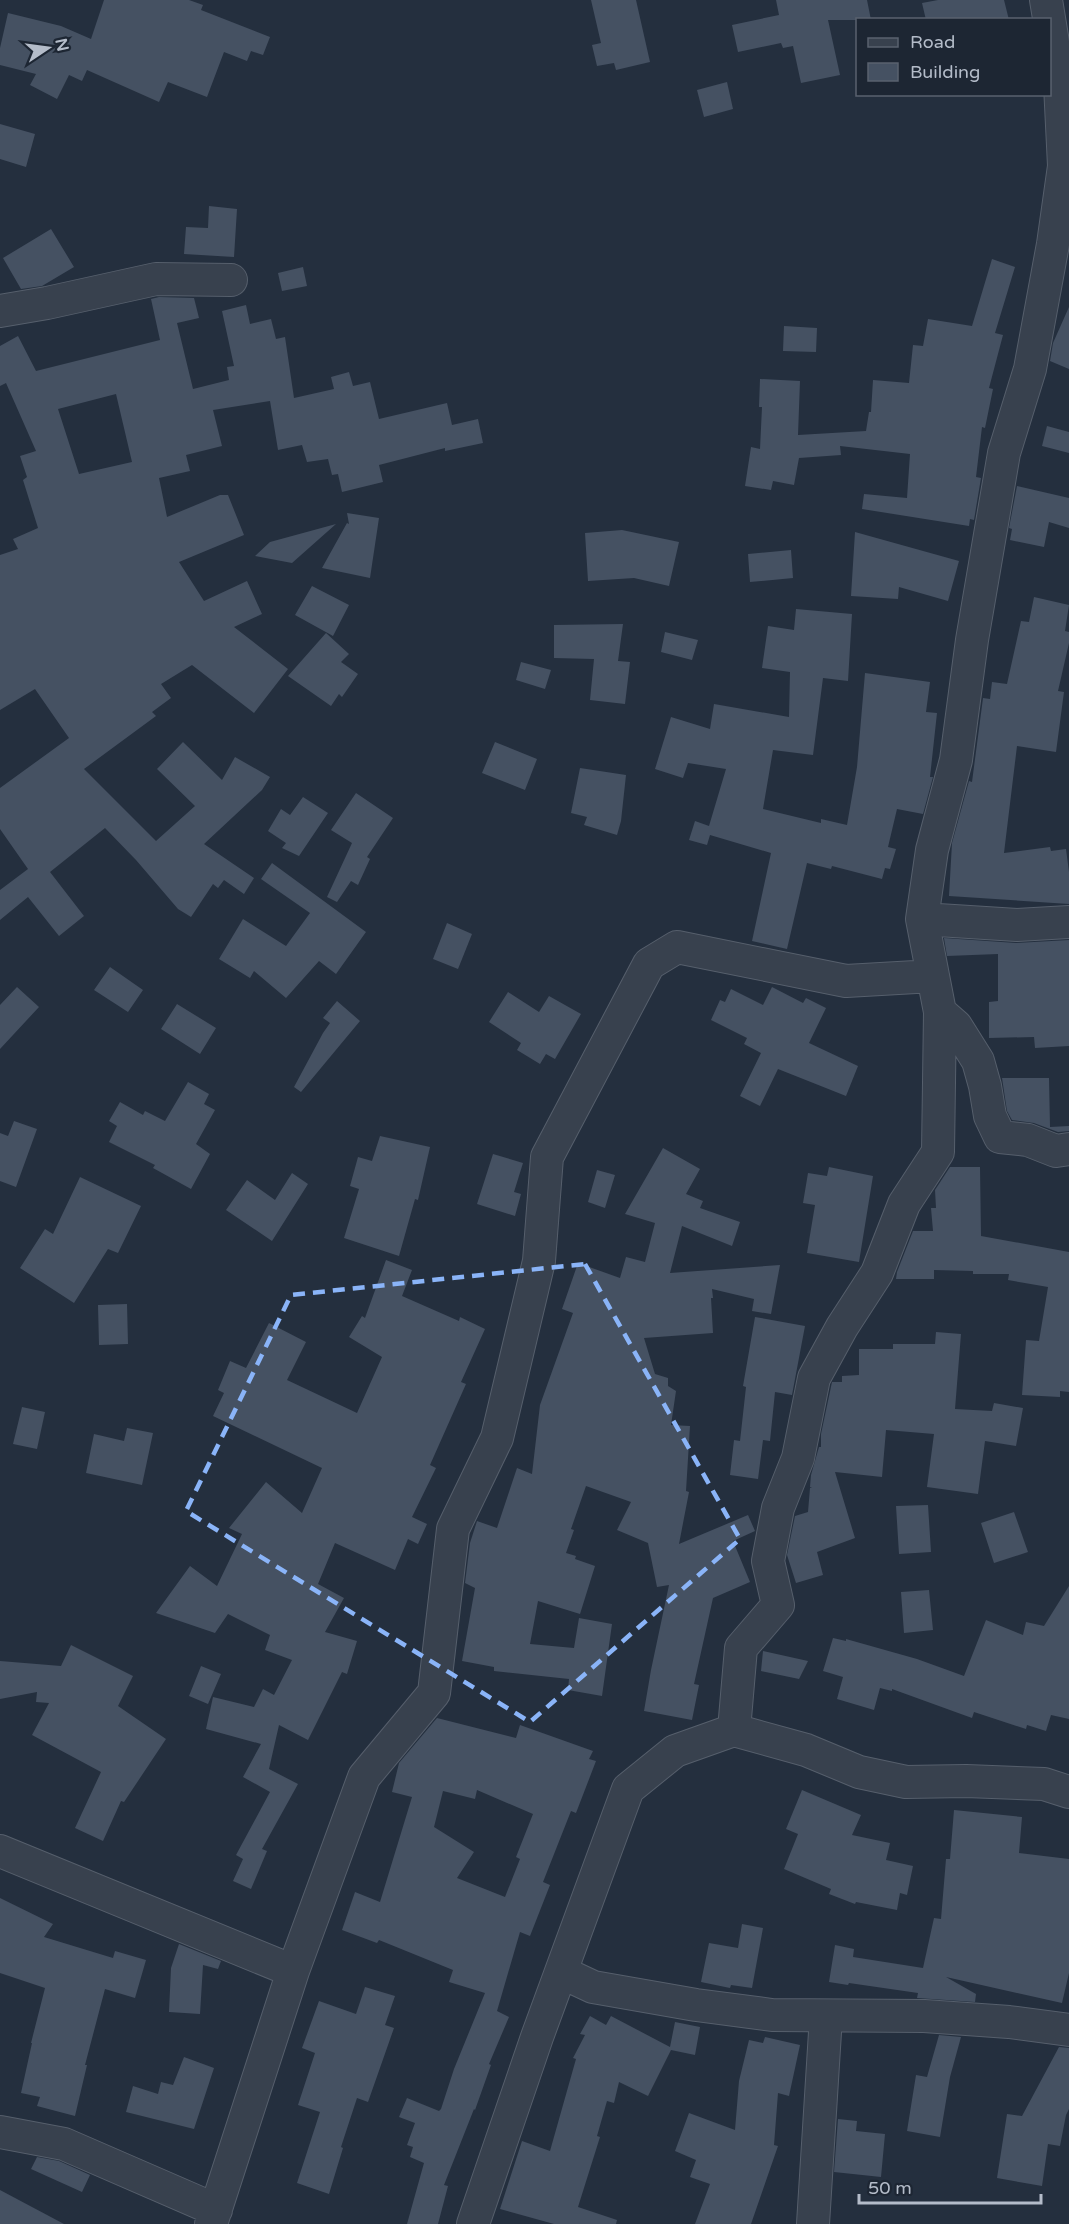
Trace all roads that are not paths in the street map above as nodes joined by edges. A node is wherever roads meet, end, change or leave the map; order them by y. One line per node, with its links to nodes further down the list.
1 (1046, 0): 2 (street)
2 (1049, 18)
3 (1051, 30): 6 (street)
4 (231, 280): 5 (street)
5 (0, 311)
6 (922, 919): 7 (street); 8 (street)
7 (1069, 922)
8 (933, 975): 9 (street); 14 (street)
9 (940, 1012): 10 (street); 11 (street)
10 (1069, 1149)
11 (734, 1730): 12 (street); 15 (street)
12 (1069, 1792)
13 (0, 1851): 14 (street)
14 (293, 1971): 19 (street)
15 (561, 1972): 16 (street); 20 (street)
16 (826, 2016): 17 (street); 21 (street)
17 (1069, 2030)
18 (0, 2132): 19 (street)
19 (214, 2217)
20 (473, 2224)
21 (813, 2224)

